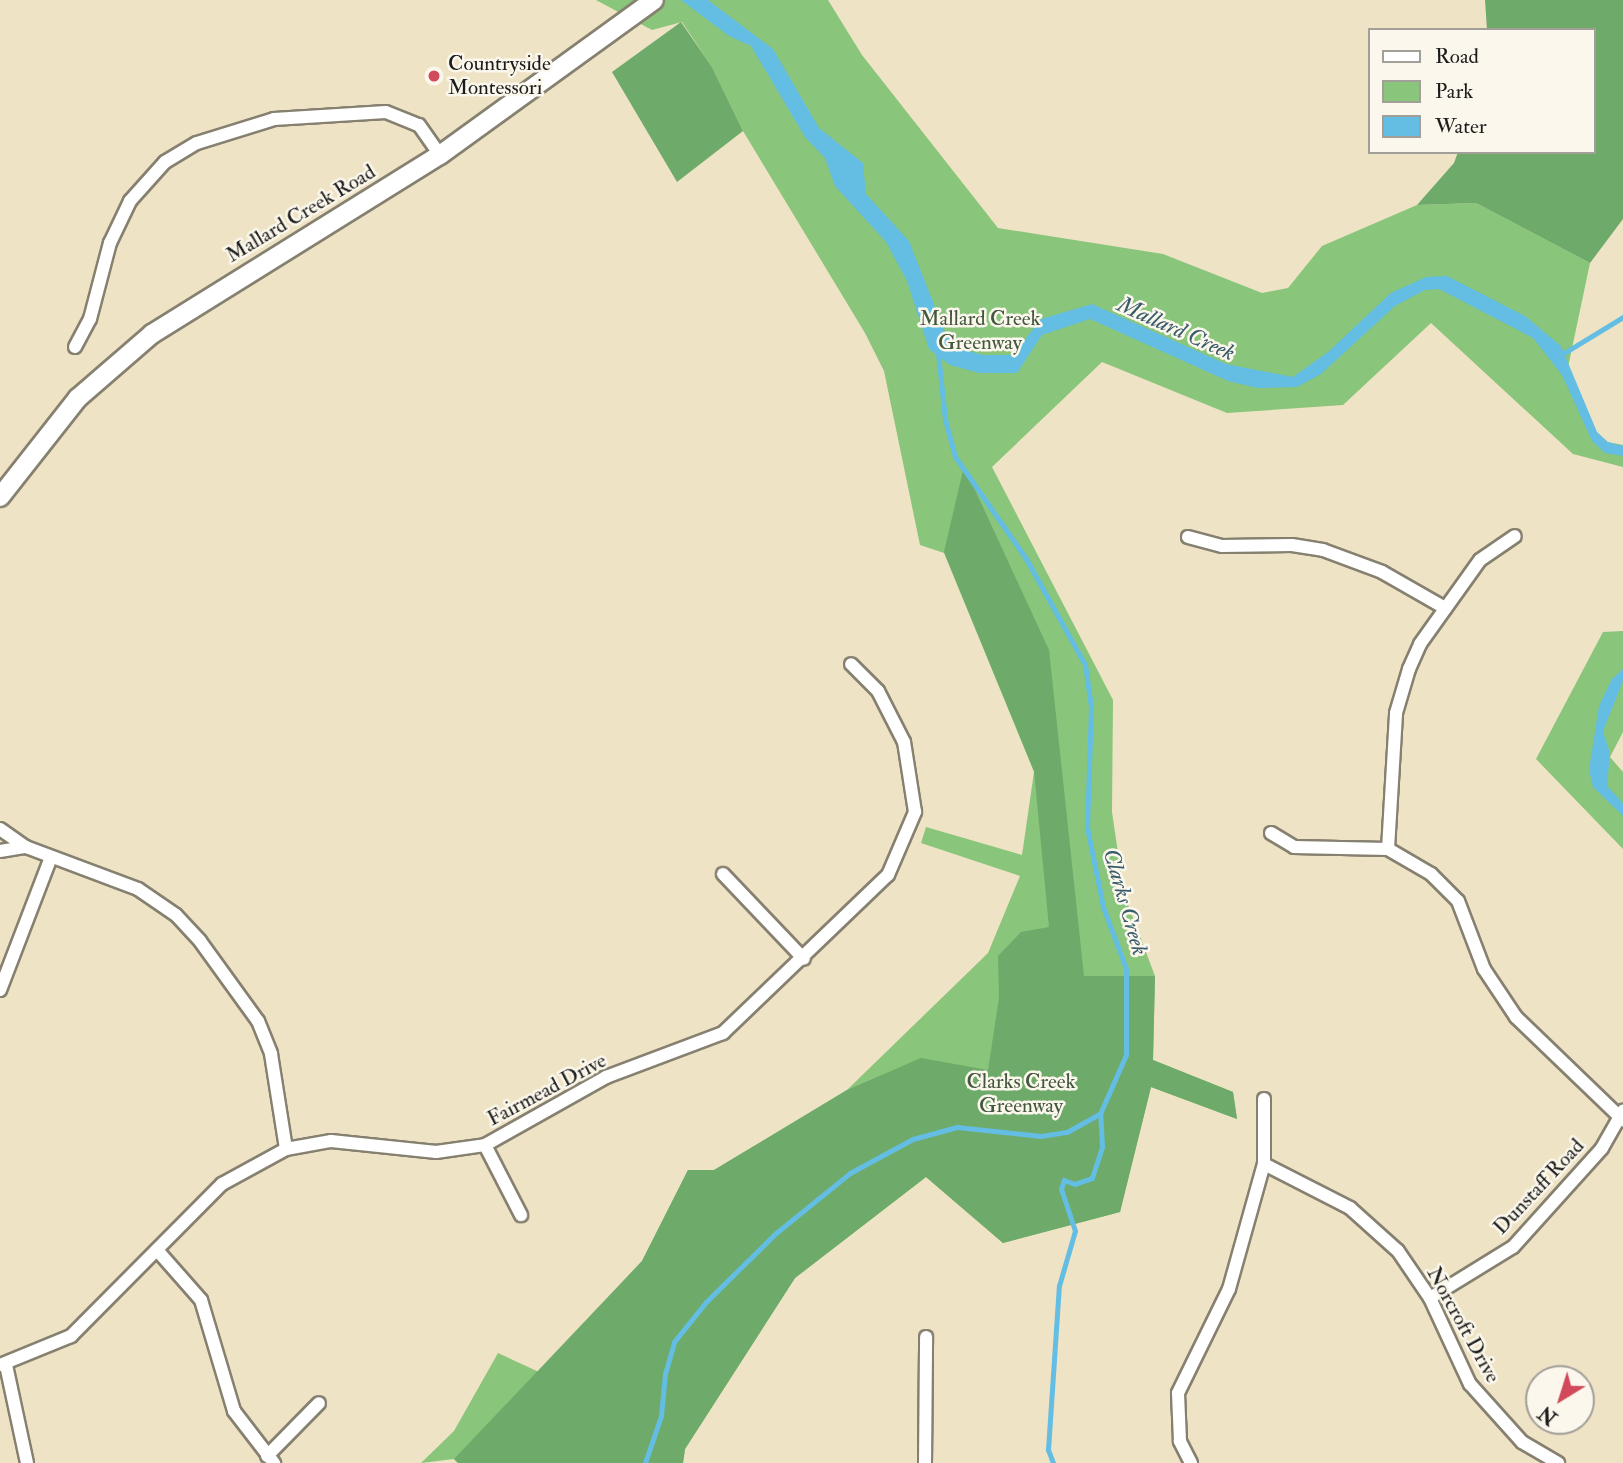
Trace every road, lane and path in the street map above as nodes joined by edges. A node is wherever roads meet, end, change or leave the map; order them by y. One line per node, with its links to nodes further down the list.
1 (654, 0): 2 (main road, Mallard Creek Road)
2 (440, 155): 3 (street); 4 (main road, Mallard Creek Road)
3 (75, 347)
4 (0, 497)
5 (1515, 536): 7 (street)
6 (1188, 537): 7 (street)
7 (1445, 608): 12 (street)
8 (851, 664): 16 (street, Fairmead Drive)
9 (0, 829): 11 (street)
10 (1271, 834): 12 (street)
11 (26, 847): 13 (street); 14 (street)
12 (1388, 849): 19 (street)
13 (0, 851)
14 (51, 857): 17 (street); 21 (street)
15 (723, 874): 16 (street)
16 (804, 958): 20 (street, Fairmead Drive)
17 (0, 990)
18 (1264, 1099): 22 (street)
19 (1622, 1115): 25 (street, Dunstaff Road)
20 (485, 1145): 21 (street, Fairmead Drive); 23 (street)
21 (286, 1149): 24 (street, Fairmead Drive)
22 (1264, 1164): 25 (street, Norcroft Drive); 32 (street)
23 (521, 1214)
24 (157, 1250): 27 (street, Fairmead Drive); 29 (street)
25 (1430, 1297): 33 (street, Norcroft Drive)
26 (926, 1337): 31 (street)
27 (3, 1365): 30 (street)
28 (319, 1403): 29 (street)
29 (270, 1460)
30 (27, 1463)
31 (925, 1463)
32 (1191, 1463)
33 (1558, 1463)

